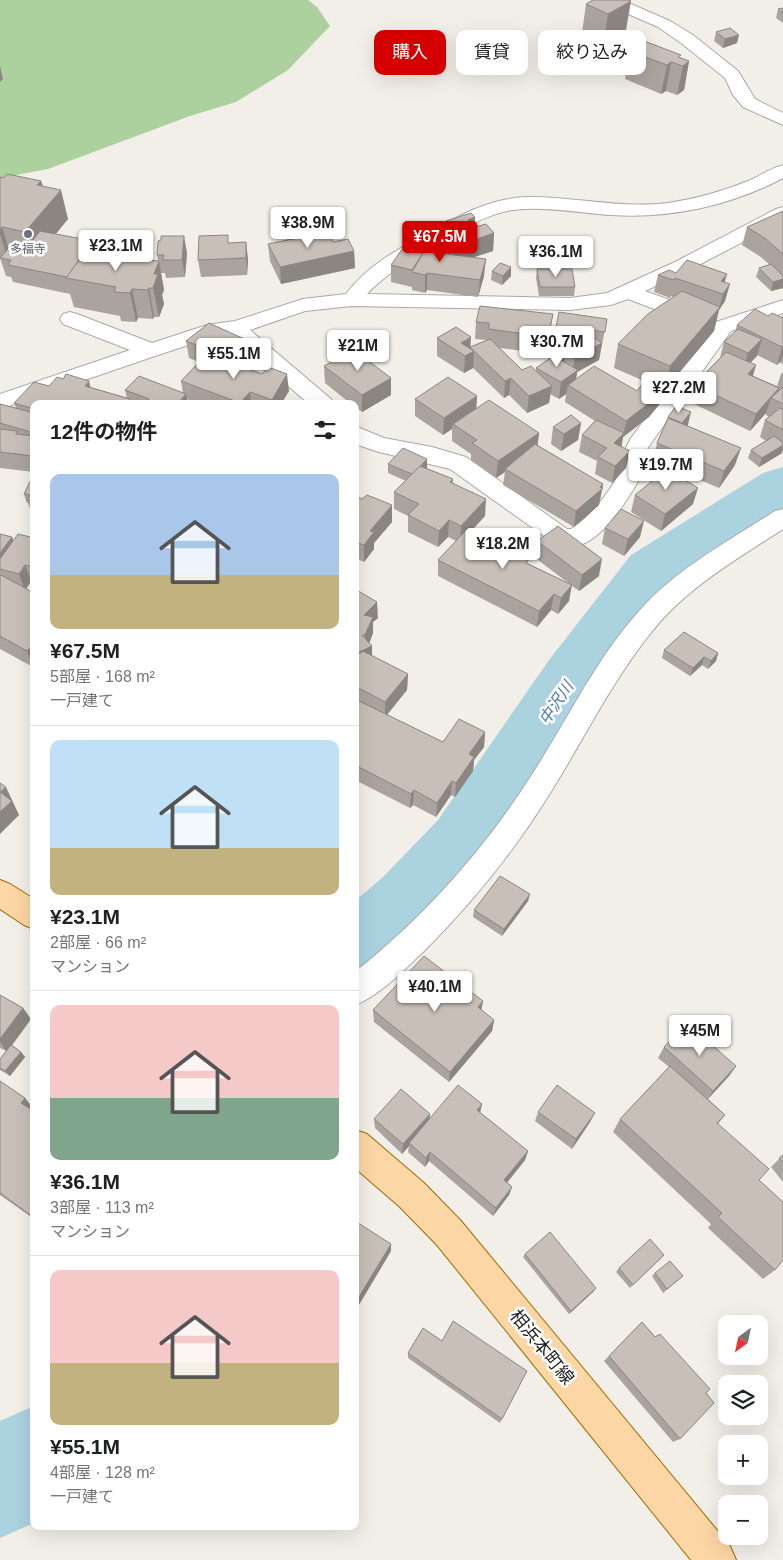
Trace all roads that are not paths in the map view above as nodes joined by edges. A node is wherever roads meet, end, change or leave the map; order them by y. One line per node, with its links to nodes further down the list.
1 (609, 0): 2 (street)
2 (783, 120)
3 (783, 171): 6 (street)
4 (783, 213): 5 (street)
5 (629, 292): 6 (street); 10 (street)
6 (352, 300): 9 (street)
7 (783, 306): 10 (street)
8 (70, 319): 11 (street)
9 (237, 327): 11 (street); 12 (street)
10 (723, 327): 15 (street)
11 (151, 350): 14 (street)
12 (300, 395): 13 (street)
13 (313, 400)
14 (0, 402)
15 (359, 436)
16 (783, 517): 19 (street)
17 (0, 894): 18 (main road)
18 (30, 913)
19 (359, 988)
20 (359, 1149): 21 (main road, 相浜本町線)
21 (716, 1560)

